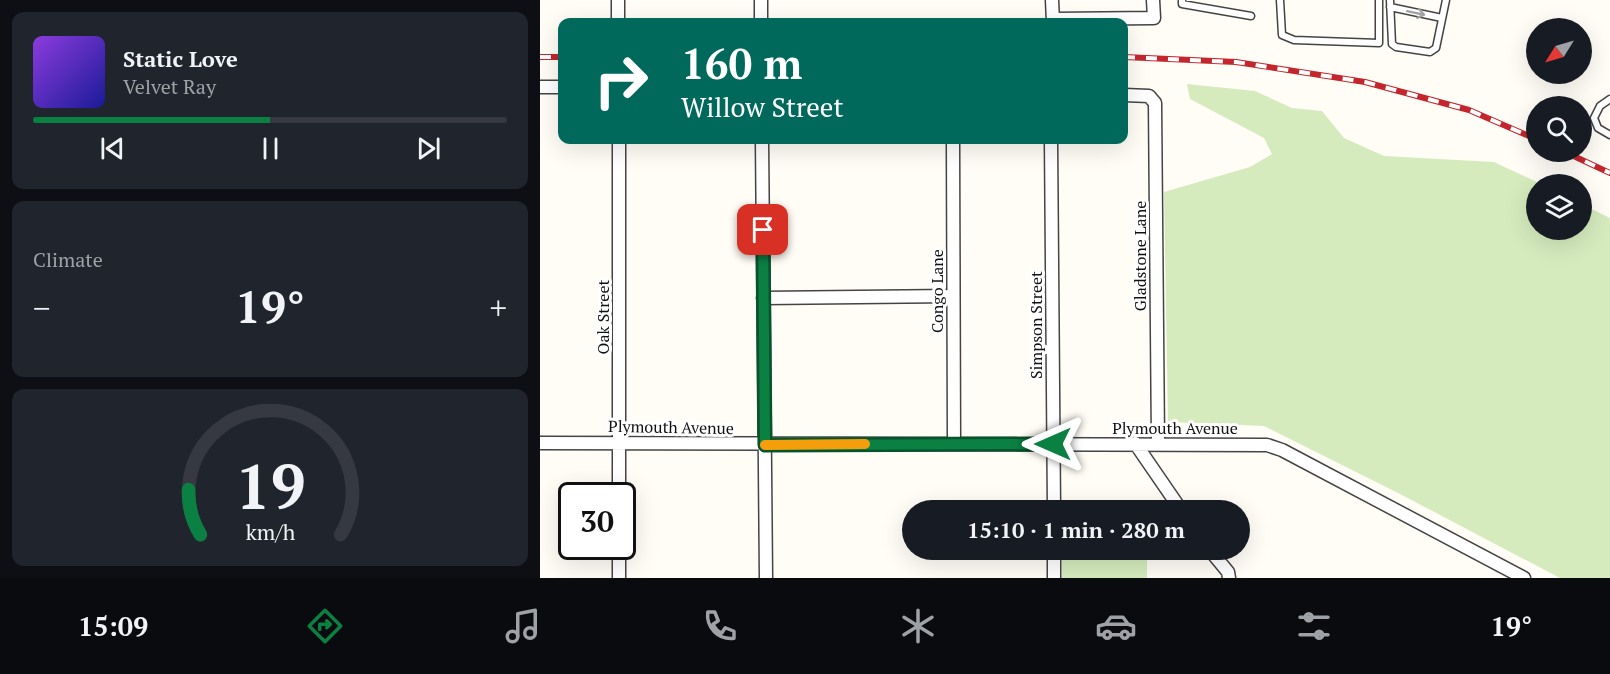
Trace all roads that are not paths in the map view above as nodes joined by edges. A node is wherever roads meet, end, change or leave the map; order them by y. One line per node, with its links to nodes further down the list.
1 (618, 0): 11 (street)
2 (761, 0): 12 (street)
3 (1052, 0): 13 (street)
4 (1153, 0): 15 (street)
5 (1182, 0): 10 (lane)
6 (1280, 0): 7 (lane)
7 (1379, 0)
8 (1446, 0): 14 (lane)
9 (1390, 4): 14 (lane, one-way to 14); 14 (lane)
10 (1251, 16)
11 (618, 18)
12 (761, 18)
13 (1053, 18)
14 (1442, 18)
15 (1128, 19)
16 (540, 87): 17 (street)
17 (558, 87)
18 (1128, 95): 31 (street, Gladstone Lane)
19 (1610, 99): 20 (lane)
20 (1610, 135)
21 (619, 144): 28 (street, Oak Street)
22 (762, 144): 26 (street)
23 (953, 144): 25 (street, Congo Lane)
24 (1051, 144): 32 (street, Simpson Street)
25 (953, 296): 26 (street); 29 (street, Congo Lane)
26 (763, 298): 33 (street)
27 (540, 443): 28 (street, Plymouth Avenue)
28 (619, 443): 33 (street, Plymouth Avenue); 34 (street, Oak Street)
29 (954, 443): 32 (street, Plymouth Avenue); 33 (street, Plymouth Avenue)
30 (1135, 443): 31 (street, Plymouth Avenue); 32 (street, Plymouth Avenue); 36 (street)
31 (1158, 443): 44 (street, Plymouth Avenue)
32 (1053, 444): 35 (street, Simpson Street)
33 (765, 445): 42 (street)
34 (619, 482)
35 (1054, 500)
36 (1174, 500)
37 (619, 560): 41 (street)
38 (1054, 560): 43 (street)
39 (1218, 560): 40 (street)
40 (1230, 576)
41 (619, 578)
42 (765, 578)
43 (1054, 578)
44 (1524, 578)

